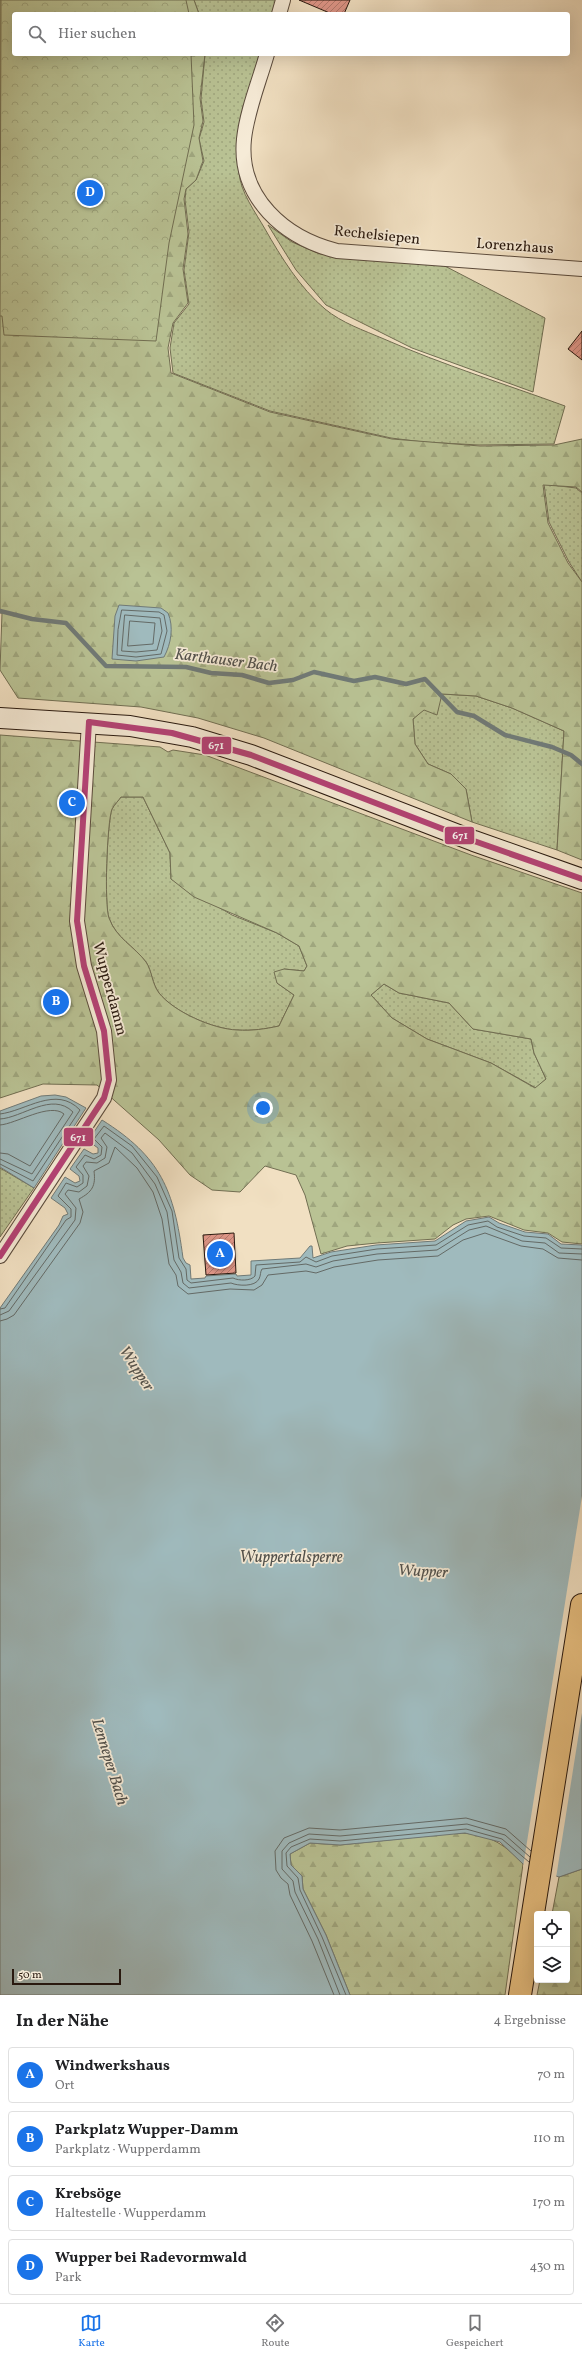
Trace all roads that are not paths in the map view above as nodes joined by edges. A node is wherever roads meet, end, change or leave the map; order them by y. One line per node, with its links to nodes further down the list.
1 (283, 0): 2 (street)
2 (280, 12)
3 (266, 56): 4 (street, Rechelsiepen)
4 (446, 259): 5 (street, Lorenzhaus)
5 (582, 269)
6 (0, 718): 7 (street)
7 (89, 722): 8 (street); 9 (street, Wupperdamm)
8 (582, 879)
9 (0, 1256)
10 (582, 1604): 11 (main road)
11 (521, 1989)

